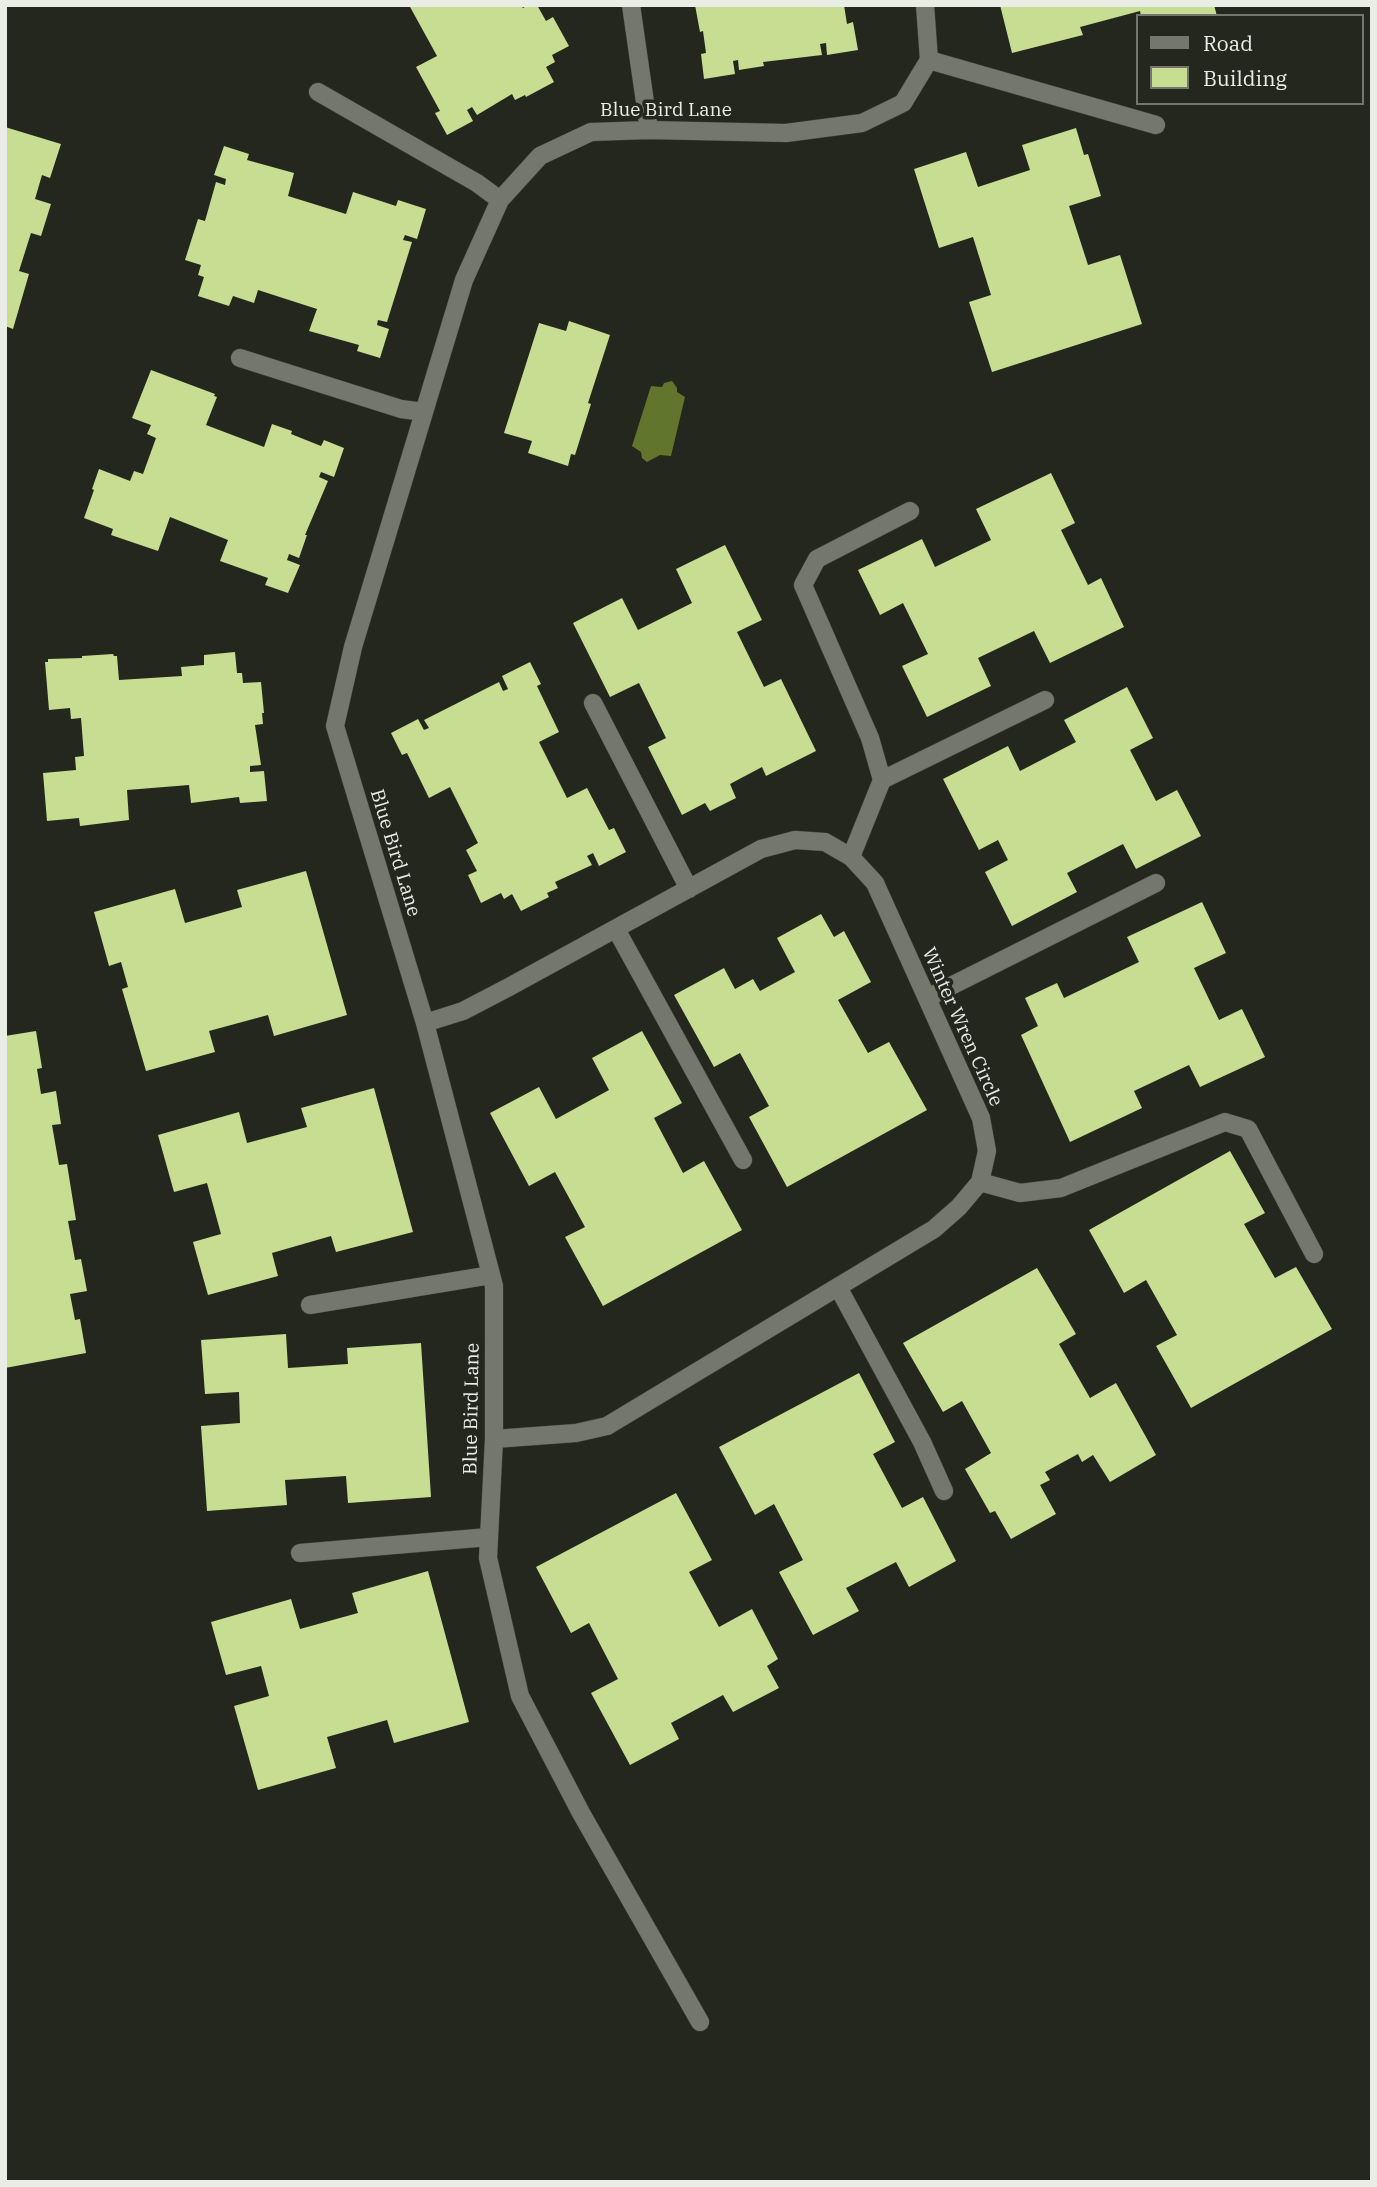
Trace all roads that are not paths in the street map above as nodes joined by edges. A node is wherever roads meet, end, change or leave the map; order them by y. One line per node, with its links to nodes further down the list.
1 (631, 5): 6 (street)
2 (925, 5): 3 (street)
3 (929, 60): 5 (street); 6 (street, Blue Bird Lane)
4 (318, 92): 7 (street)
5 (1156, 125)
6 (649, 130): 7 (street, Blue Bird Lane)
7 (500, 200): 9 (street, Blue Bird Lane)
8 (240, 359): 9 (street)
9 (424, 412): 19 (street, Blue Bird Lane)
10 (910, 511): 13 (street)
11 (1045, 700): 13 (street)
12 (593, 703): 16 (street)
13 (882, 780): 14 (street)
14 (851, 857): 16 (street, Winter Wren Circle); 18 (street, Winter Wren Circle)
15 (1156, 883): 18 (street)
16 (689, 889): 17 (street, Winter Wren Circle)
17 (616, 929): 19 (street, Winter Wren Circle); 20 (street)
18 (927, 998): 21 (street, Winter Wren Circle)
19 (425, 1023): 23 (street, Blue Bird Lane)
20 (743, 1160)
21 (980, 1182): 22 (street); 24 (street)
22 (1314, 1254)
23 (491, 1275): 25 (street); 26 (street, Blue Bird Lane)
24 (838, 1287): 26 (street); 27 (street)
25 (310, 1306)
26 (494, 1439): 28 (street, Blue Bird Lane)
27 (944, 1491)
28 (489, 1537): 29 (street); 30 (street, Blue Bird Lane)
29 (300, 1553)
30 (701, 2022)

